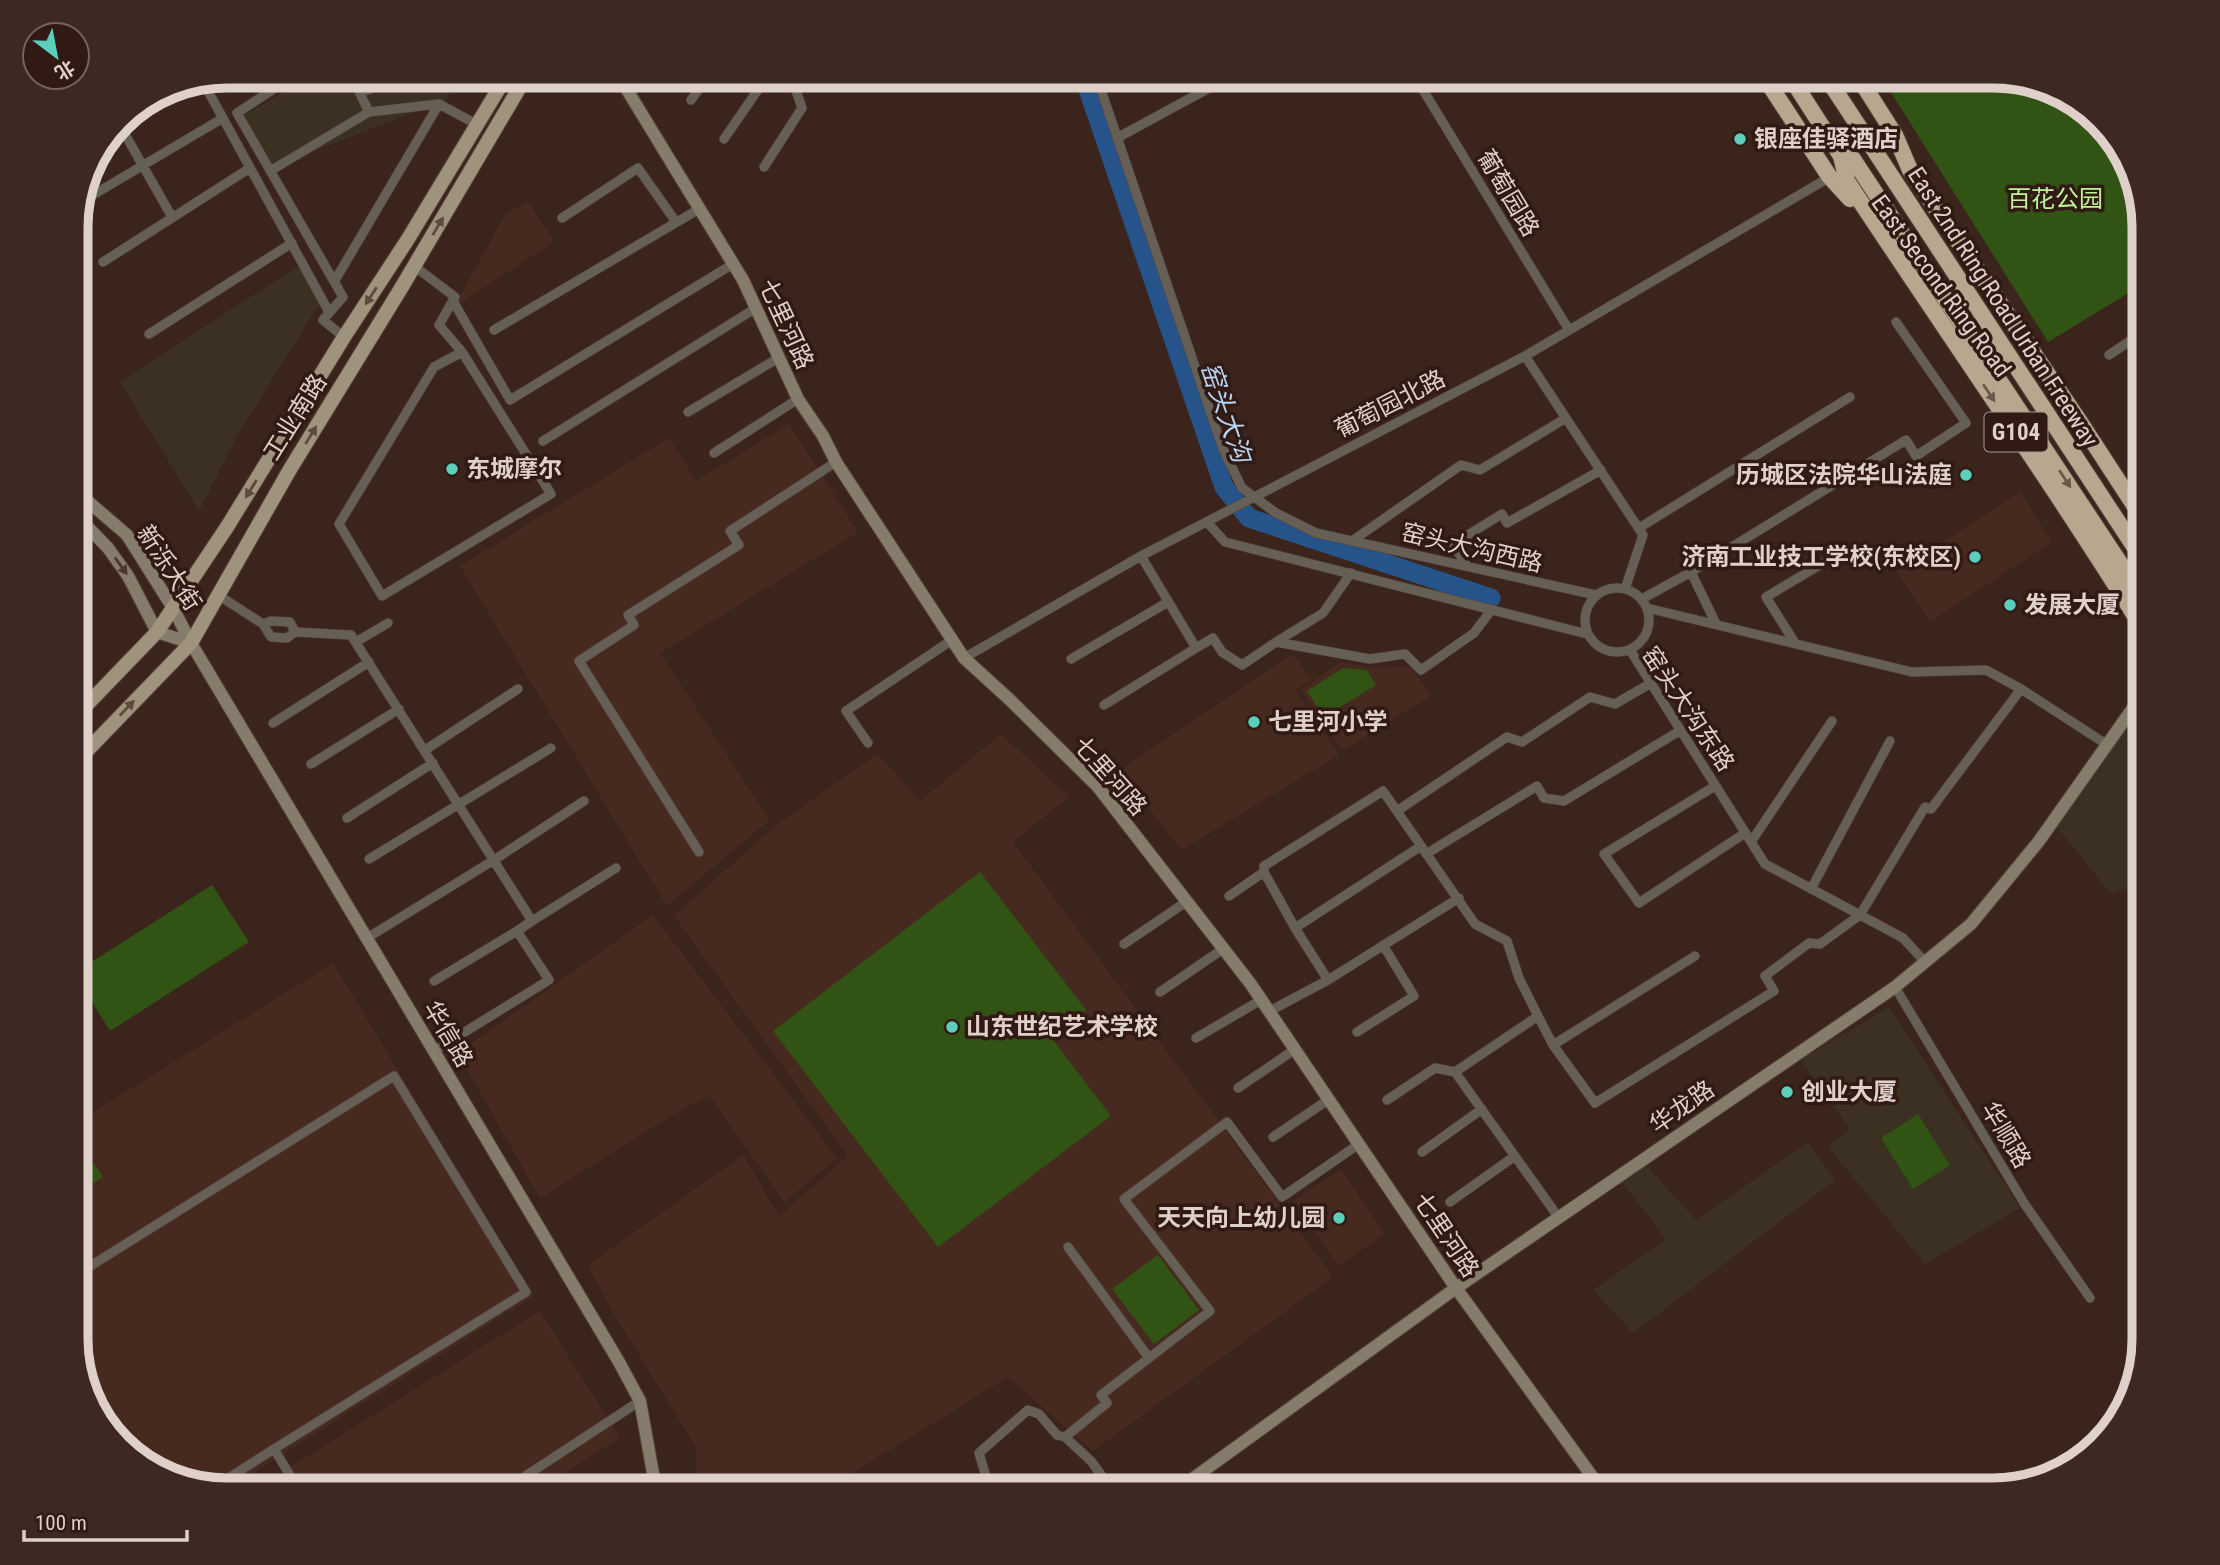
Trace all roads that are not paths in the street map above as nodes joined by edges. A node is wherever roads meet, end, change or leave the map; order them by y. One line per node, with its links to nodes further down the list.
1 (275, 88): 33 (street)
2 (357, 88): 23 (street)
3 (499, 88): 25 (main road, 工业南路)
4 (519, 88): 45 (main road, 工业南路, one-way to 4)
5 (626, 88): 37 (main road, 七里河路)
6 (700, 88): 21 (street)
7 (759, 88): 28 (street)
8 (797, 88): 31 (street)
9 (1100, 88): 27 (street, 窑头大沟西路)
10 (1209, 88): 27 (street)
11 (1422, 88): 52 (street, 葡萄园路)
12 (1772, 88): 34 (highway, East Second Ring Road / G104)
13 (1786, 88): 35 (highway)
14 (1797, 88): 35 (highway, G104)
15 (1806, 88): 81 (highway, East 2nd Ring Road Urban Freeway, one-way to 81)
16 (1834, 88): 75 (highway, East 2nd Ring Road Urban Freeway)
17 (1843, 88): 32 (highway, G104)
18 (1853, 88): 32 (highway)
19 (1865, 88): 32 (highway, East Second Ring Road)
20 (207, 89): 24 (street)
21 (691, 100)
22 (439, 104): 23 (street); 25 (street); 46 (street)
23 (369, 112): 33 (street)
24 (223, 118): 29 (street); 30 (street)
25 (478, 125): 54 (main road, 工业南路, one-way to 54)
26 (124, 133): 29 (street)
27 (1117, 138): 68 (street, 窑头大沟西路)
28 (724, 139)
29 (142, 166): 36 (street); 38 (street)
30 (250, 167): 38 (street); 42 (street)
31 (764, 167)
32 (1910, 170): 70 (highway, East Second Ring Road / G104)
33 (270, 172): 46 (street)
34 (1830, 177): 41 (highway, East Second Ring Road / G104); 52 (street, 葡萄园北路)
35 (1847, 181): 41 (highway, G104)
36 (91, 196)
37 (699, 209): 40 (street); 44 (main road, 七里河路)
38 (172, 217): 43 (street)
39 (562, 218): 40 (street)
40 (676, 222): 51 (street)
41 (1882, 235): 89 (highway, East Second Ring Road / G104, one-way to 89)
42 (292, 243): 49 (street); 53 (street)
43 (103, 262)
44 (733, 264): 47 (street); 48 (main road, 七里河路)
45 (414, 266): 47 (street); 83 (main road, 工业南路, one-way to 45)
46 (334, 282): 49 (street)
47 (453, 301): 56 (street)
48 (756, 308): 59 (main road, 七里河路); 64 (street)
49 (330, 312): 54 (street)
50 (1896, 322): 79 (street)
51 (494, 330)
52 (1569, 330): 58 (street, 葡萄园北路)
53 (149, 334)
54 (344, 337): 87 (main road, 工业南路, one-way to 87)
55 (2133, 339): 57 (street)
56 (462, 352): 56 (street)
57 (2109, 355)
58 (1525, 356): 63 (street); 68 (street, 葡萄园北路)
59 (780, 357): 61 (main road, 七里河路); 62 (street)
60 (1850, 397): 73 (street)
61 (798, 400): 65 (street); 66 (main road, 七里河路)
62 (688, 412)
63 (1566, 418): 67 (street); 74 (street)
64 (543, 441)
65 (715, 453)
66 (836, 463): 96 (main road, 七里河路); 132 (street)
67 (1601, 470): 73 (street); 78 (street)
68 (1254, 497): 71 (street, 葡萄园北路); 74 (street, 窑头大沟西路)
69 (88, 501): 87 (main road, 新泺大街)
70 (2133, 504)
71 (1207, 522): 77 (street, 葡萄园北路); 80 (street, 窑头大沟东路)
72 (88, 527): 93 (main road, 新泺大街, one-way to 93)
73 (1639, 528): 82 (street)
74 (1352, 541): 78 (street, 窑头大沟西路)
75 (2133, 545)
76 (1845, 550): 100 (street)
77 (1140, 556): 85 (street); 103 (street, 葡萄园北路)
78 (1467, 566): 84 (street, 窑头大沟西路)
79 (1691, 572): 86 (street); 92 (street)
80 (1351, 573): 88 (street, 窑头大沟东路); 98 (street)
81 (2133, 583)
82 (1625, 589): 84 (street, 窑头大沟西路); 86 (street)
83 (218, 595): 91 (street); 99 (main road, 工业南路)
84 (1596, 595): 95 (street)
85 (1168, 602): 101 (street); 104 (street)
86 (1644, 603): 92 (street); 102 (street)
87 (173, 608): 93 (main road, 工业南路); 99 (main road, 新泺大街)
88 (1492, 609): 95 (street, 窑头大沟东路); 98 (street)
89 (2133, 613)
90 (388, 622): 97 (street)
91 (263, 624): 94 (street); 94 (street)
92 (1716, 624): 100 (street)
93 (158, 632): 99 (main road); 109 (main road, 工业南路)
94 (295, 632): 97 (street)
95 (1587, 634): 102 (street, 窑头大沟东路)
96 (953, 640): 103 (main road, 七里河路); 117 (street)
97 (356, 642): 105 (street)
98 (1276, 642): 101 (street)
99 (191, 643): 120 (main road, 工业南路, one-way to 99); 145 (main road, 华信路)
100 (1794, 643): 108 (street)
101 (1196, 648): 110 (street)
102 (1630, 650): 106 (street, 窑头大沟东路)
103 (964, 658): 140 (main road, 七里河路)
104 (1070, 659)
105 (369, 662): 112 (street); 114 (street)
106 (1651, 683): 115 (street, 窑头大沟东路); 127 (street)
107 (518, 689): 121 (street)
108 (2021, 690): 118 (street); 141 (street)
109 (88, 704)
110 (1104, 705)
111 (2133, 707): 118 (main road, 华龙路)
112 (399, 709): 121 (street); 123 (street)
113 (1832, 721): 130 (street)
114 (273, 723)
115 (1681, 730): 124 (street, 窑头大沟东路); 131 (street)
116 (1890, 741): 137 (street)
117 (868, 743)
118 (2106, 744): 150 (main road, 华龙路)
119 (551, 748): 126 (street)
120 (88, 750)
121 (425, 750): 122 (street)
122 (433, 762): 126 (street); 128 (street)
123 (312, 764)
124 (1715, 786): 129 (street, 窑头大沟东路); 129 (street)
125 (584, 801): 134 (street)
126 (460, 805): 133 (street); 134 (street)
127 (1397, 811): 131 (street); 136 (street)
128 (347, 818)
129 (1745, 833): 130 (street, 窑头大沟东路)
130 (1751, 842): 137 (street, 窑头大沟东路)
131 (1424, 850): 139 (street); 143 (street)
132 (699, 852)
133 (369, 859)
134 (494, 860): 142 (street); 145 (street)
135 (617, 869): 142 (street)
136 (1264, 872): 138 (street); 143 (street)
137 (1811, 889): 141 (street, 窑头大沟东路)
138 (1229, 896)
139 (1459, 898): 147 (street); 156 (street)
140 (1186, 902): 146 (street); 148 (main road, 七里河路)
141 (1860, 915): 150 (street, 窑头大沟东路); 159 (street)
142 (533, 921): 144 (street)
143 (1295, 928): 151 (street)
144 (517, 931): 152 (street); 161 (street)
145 (367, 938): 161 (main road, 华信路)
146 (1124, 944)
147 (1383, 945): 151 (street); 157 (street)
148 (1223, 949): 154 (street); 155 (main road, 七里河路)
149 (1695, 956): 159 (street)
150 (1925, 962): 153 (main road, 华龙路)
151 (1328, 980): 155 (street)
152 (434, 981)
153 (1895, 987): 172 (main road, 华龙路); 176 (street, 华顺路)
154 (1160, 992)
155 (1264, 1006): 158 (street); 160 (main road, 七里河路)
156 (1538, 1016): 159 (street); 162 (street)
157 (1357, 1032)
158 (1196, 1038)
159 (1553, 1045)
160 (1294, 1050): 163 (street); 164 (main road, 七里河路)
161 (434, 1051): 178 (main road, 华信路)
162 (1455, 1072): 165 (street); 166 (street)
163 (1238, 1088)
164 (1328, 1100): 167 (street); 168 (main road, 七里河路)
165 (1387, 1100)
166 (1482, 1109): 169 (street); 170 (street)
167 (1273, 1137)
168 (1359, 1144): 175 (main road, 七里河路); 177 (street)
169 (1422, 1152)
170 (1515, 1156): 171 (street); 172 (street)
171 (1450, 1202)
172 (1559, 1218): 175 (main road, 华龙路)
173 (1068, 1247): 177 (street)
174 (88, 1267): 180 (street)
175 (1456, 1288): 187 (main road, 华龙路); 188 (main road, 七里河路)
176 (2090, 1298)
177 (1149, 1358): 179 (street)
178 (639, 1401): 183 (street); 184 (main road, 华信路)
179 (1065, 1437): 185 (street); 186 (street)
180 (274, 1449): 181 (street); 182 (street)
181 (229, 1478)
182 (292, 1478)
183 (522, 1478)
184 (654, 1478)
185 (985, 1478)
186 (1103, 1478)
187 (1195, 1478)
188 (1593, 1478)

